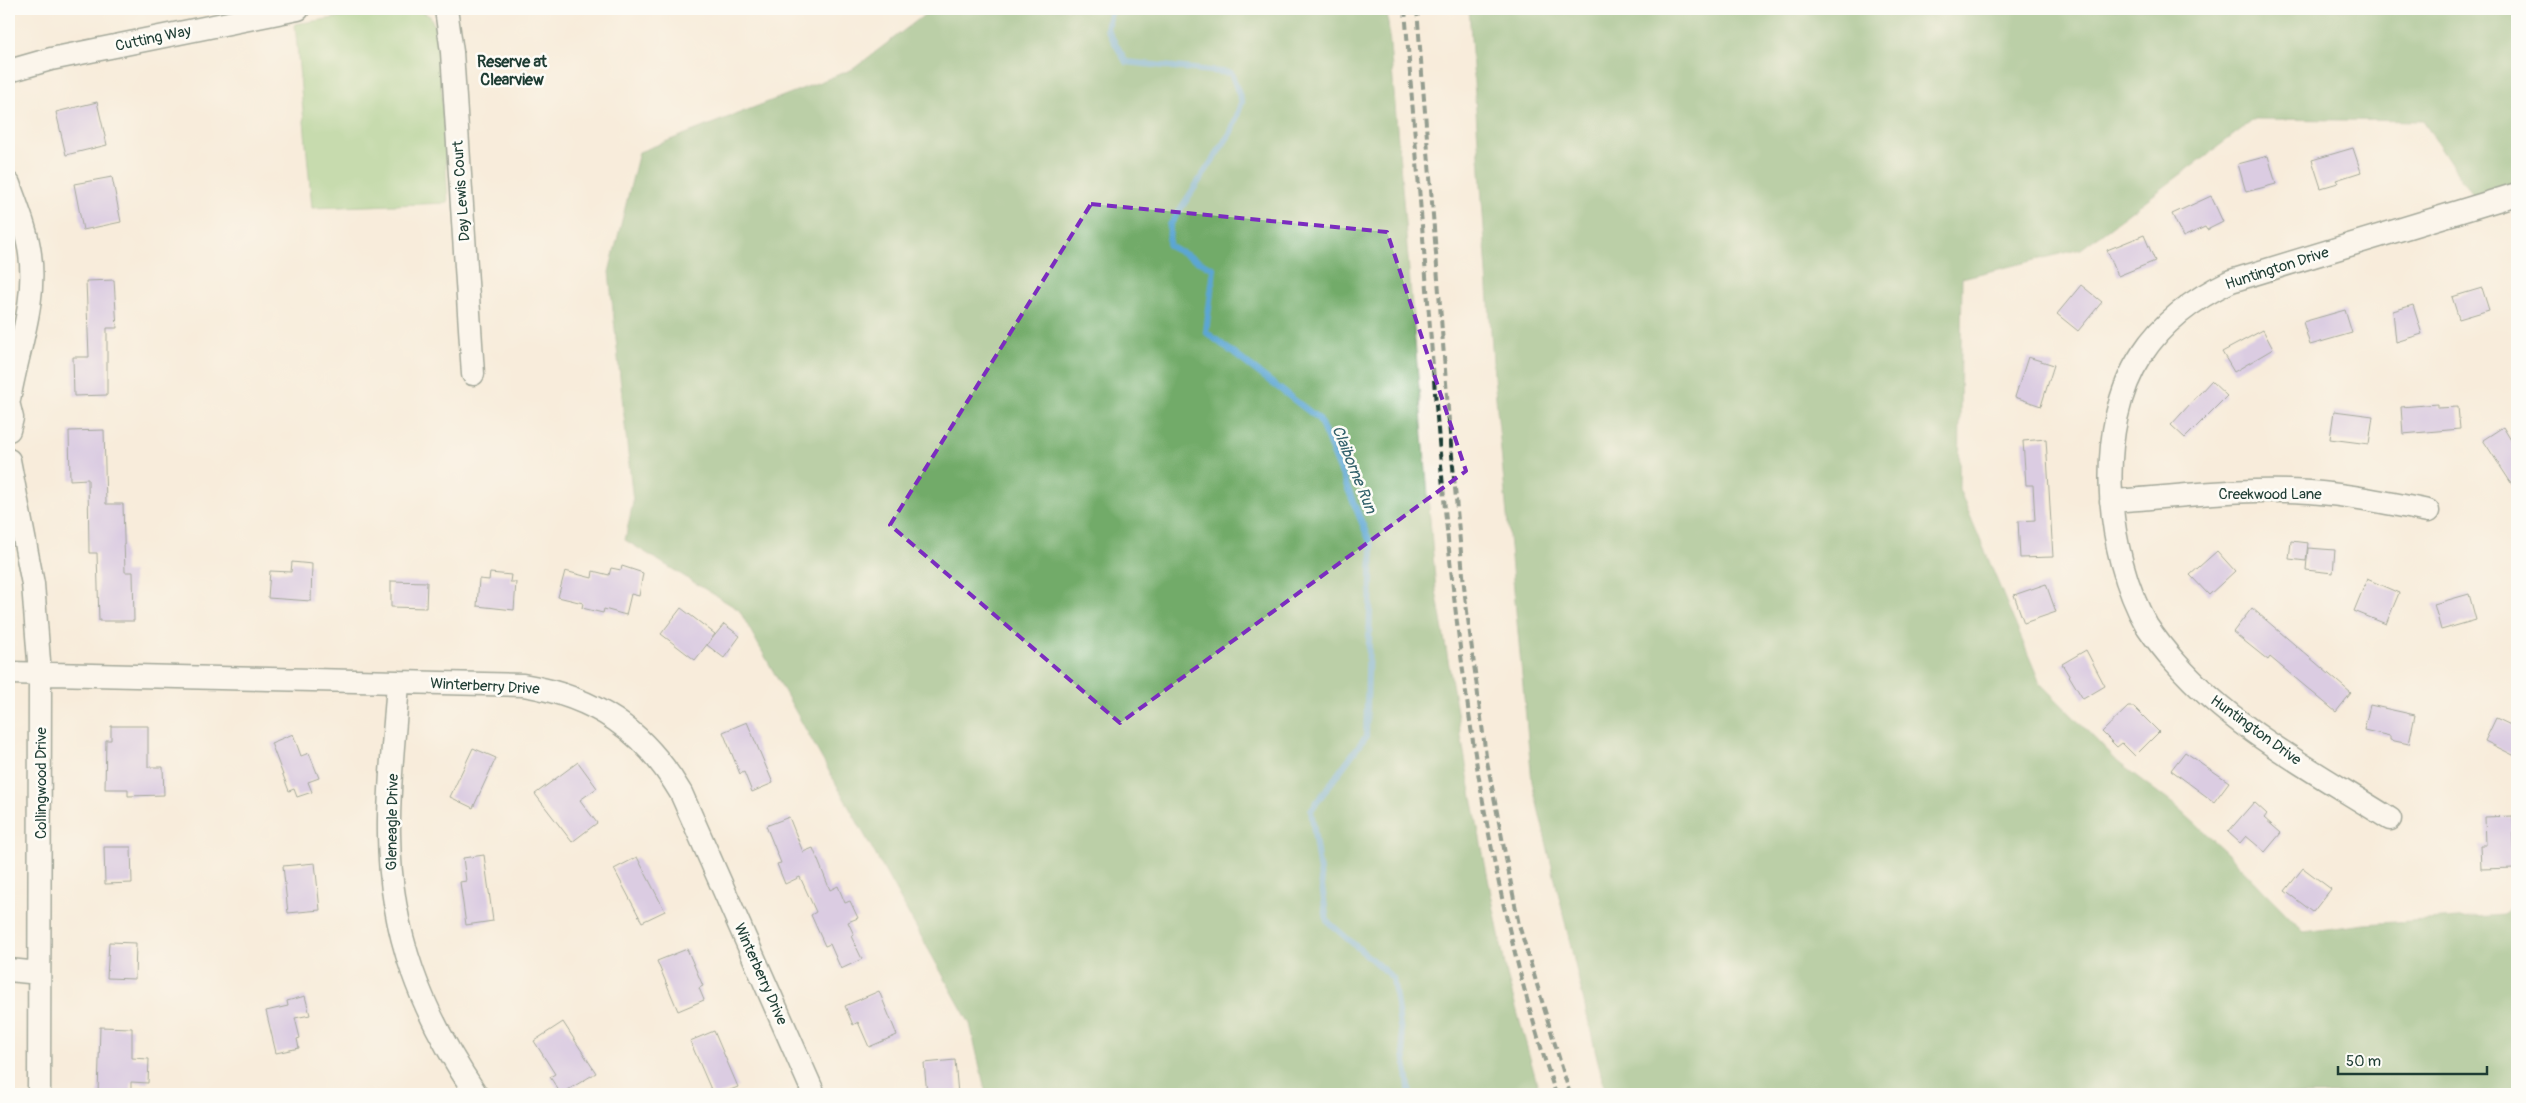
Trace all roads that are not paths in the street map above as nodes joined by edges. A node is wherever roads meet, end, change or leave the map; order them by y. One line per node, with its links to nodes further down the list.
1 (298, 9): 3 (street, Cutting Way)
2 (446, 9): 7 (street, Day Lewis Court)
3 (9, 71)
4 (9, 184): 6 (street)
5 (2517, 194): 12 (street, Huntington Drive)
6 (13, 367): 8 (street)
7 (473, 374)
8 (9, 400)
9 (9, 406): 10 (street)
10 (9, 430)
11 (10, 468): 15 (street, Collingwood Drive)
12 (2111, 501): 13 (street, Creekwood Lane); 17 (street, Huntington Drive)
13 (2428, 511)
14 (9, 674): 15 (street, Winterberry Drive)
15 (40, 674): 16 (street, Winterberry Drive); 19 (street, Collingwood Drive)
16 (398, 682): 21 (street, Gleneagle Drive); 22 (street, Winterberry Drive)
17 (2390, 820)
18 (9, 970): 19 (street)
19 (39, 973): 20 (street, Collingwood Drive)
20 (39, 1094)
21 (476, 1094)
22 (814, 1094)

